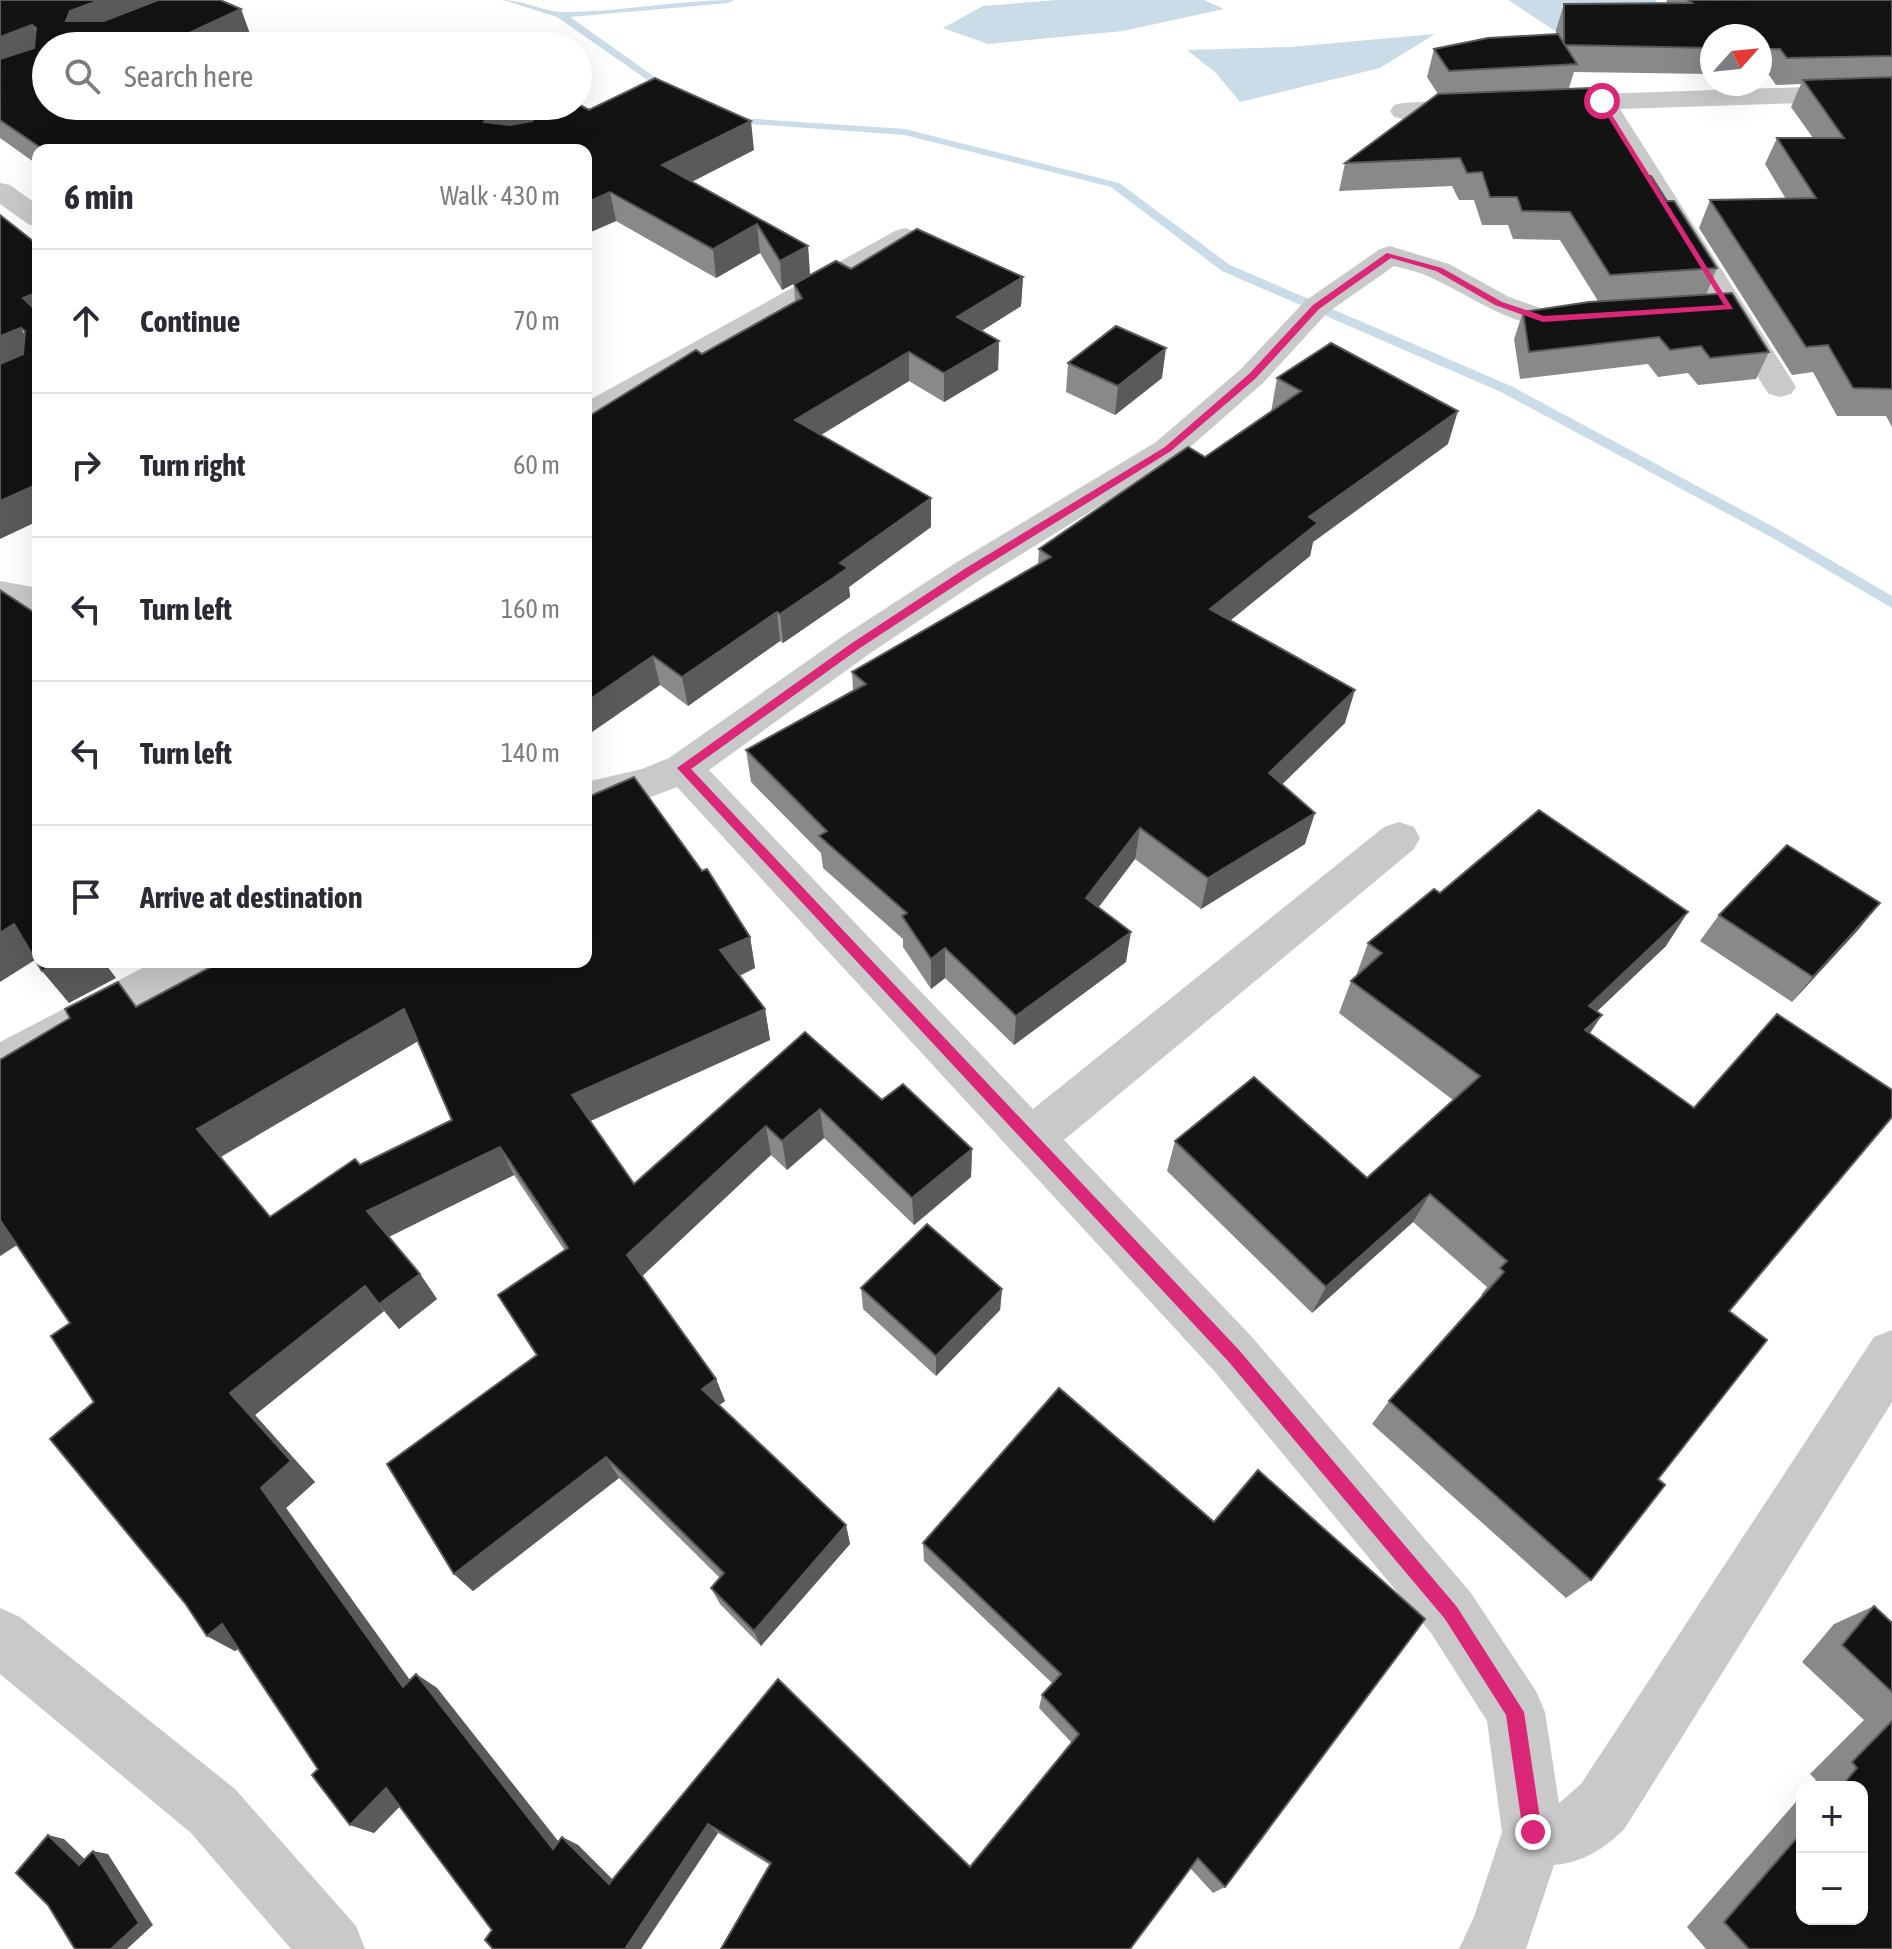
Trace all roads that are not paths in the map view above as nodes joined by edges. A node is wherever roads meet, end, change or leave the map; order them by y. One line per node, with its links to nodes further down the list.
1 (1892, 92): 2 (street)
2 (1602, 101): 3 (street); 7 (street)
3 (1403, 111)
4 (0, 191): 5 (street)
5 (32, 214)
6 (905, 237): 11 (street)
7 (1730, 307): 8 (street); 10 (street)
8 (1699, 309)
9 (1605, 315): 14 (street)
10 (1780, 387)
11 (592, 412)
12 (0, 593): 13 (street)
13 (32, 599)
14 (683, 768): 15 (street); 19 (street)
15 (592, 796)
16 (1399, 838): 19 (street)
17 (183, 968): 18 (street)
18 (0, 1064)
19 (1032, 1138): 22 (street)
20 (1892, 1355): 22 (street)
21 (0, 1637): 23 (street)
22 (1533, 1832): 24 (street)
23 (333, 1949)
24 (1491, 1949)

